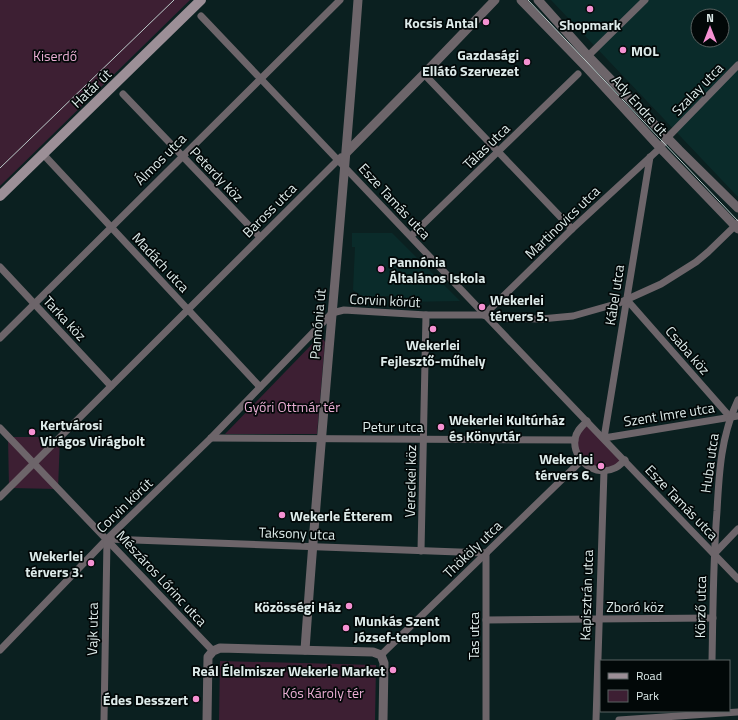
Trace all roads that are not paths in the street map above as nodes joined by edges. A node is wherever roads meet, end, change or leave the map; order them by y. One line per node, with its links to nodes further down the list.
1 (201, 0): 21 (main road, Határ út)
2 (340, 0): 15 (street, Álmos utca)
3 (358, 0): 19 (street, Pannónia út)
4 (495, 0): 13 (street)
5 (521, 0): 10 (street, Ady Endre út)
6 (538, 0): 9 (street, Ady Endre út)
7 (645, 0): 9 (street)
8 (201, 16): 15 (street, Esze Tamás utca)
9 (588, 56): 10 (street); 11 (street); 17 (street, Ady Endre út)
10 (577, 58): 11 (street, Ady Endre út)
11 (586, 66): 18 (street, Ady Endre út)
12 (738, 66): 17 (street, Szalay utca)
13 (424, 74): 19 (street); 20 (street)
14 (578, 74): 20 (street, Tálas utca)
15 (260, 78): 22 (street, Álmos utca); 24 (street, Esze Tamás utca)
16 (122, 94): 22 (street, Peterdy köz)
17 (668, 138): 18 (street, Szalay utca); 26 (street, Ady Endre út)
18 (660, 148): 23 (street, Martinovics utca); 27 (street, Ady Endre út)
19 (347, 152): 24 (street, Pannónia út)
20 (498, 152): 29 (street); 30 (street, Tálas utca)
21 (43, 154): 25 (main road, Határ út); 28 (street, Madách utca)
22 (182, 156): 28 (street, Álmos utca); 31 (street, Peterdy köz)
23 (650, 157): 29 (street, Martinovics utca); 33 (street, Kábel utca)
24 (342, 163): 30 (street, Esze Tamás utca); 31 (street, Baross utca); 36 (street, Pannónia út)
25 (0, 196)
26 (738, 208)
27 (737, 226): 33 (street, Corvin körút)
28 (111, 227): 34 (street, Álmos utca); 35 (street, Madách utca)
29 (572, 229): 38 (street, Martinovics utca)
30 (411, 236): 38 (street, Esze Tamás utca)
31 (260, 238): 35 (street, Baross utca)
32 (0, 267): 34 (street, Tarka köz)
33 (627, 300): 38 (street, Corvin körút); 44 (street, Csaba köz); 49 (street, Kábel utca)
34 (34, 304): 39 (street, Álmos utca); 40 (street, Tarka köz)
35 (188, 310): 40 (street, Baross utca); 41 (street, Madách utca)
36 (332, 313): 37 (street, Corvin körút); 41 (street, Corvin körút); 48 (street, Pannónia út)
37 (426, 315): 38 (street, Corvin körút); 50 (street, Vereckei köz)
38 (484, 315): 45 (street, Esze Tamás utca)
39 (0, 338)
40 (111, 386): 54 (street, Baross utca)
41 (260, 387): 47 (street, Corvin körút)
42 (738, 400): 44 (street, Huba utca)
43 (738, 416): 44 (street, Szent Imre utca)
44 (730, 417): 49 (street, Szent Imre utca); 62 (street, Huba utca)
45 (587, 421): 49 (street, Esze Tamás utca); 51 (street)
46 (0, 428): 54 (street, Mészáros Lőrinc utca)
47 (211, 438): 48 (street, Petur utca); 58 (street, Corvin körút)
48 (322, 438): 50 (street, Petur utca); 59 (street, Pannónia út)
49 (604, 438): 52 (street, Esze Tamás utca)
50 (424, 439): 51 (street, Petur utca); 60 (street, Vereckei köz)
51 (575, 440): 53 (street)
52 (625, 460): 55 (street); 62 (street, Esze Tamás utca)
53 (581, 461): 55 (street); 61 (street, Thököly utca)
54 (34, 463): 56 (street, Baross utca); 58 (street, Mészáros Lőrinc utca)
55 (604, 471): 65 (street, Kapisztrán utca)
56 (0, 497)
57 (738, 530): 62 (street)
58 (107, 539): 59 (street, Taksony utca); 67 (street, Corvin körút); 68 (street, Mészáros Lőrinc utca); 74 (street, Vajk utca)
59 (313, 547): 60 (street, Taksony utca); 69 (street, Pannónia út)
60 (421, 551): 61 (street, Taksony utca)
61 (486, 553): 66 (street, Tas utca); 70 (street, Thököly utca)
62 (714, 554): 63 (street, Esze Tamás utca); 64 (street, Körző utca)
63 (738, 579)
64 (713, 618): 65 (street, Zboró köz); 71 (street, Körző utca)
65 (598, 619): 66 (street, Zboró köz); 78 (street, Kapisztrán utca)
66 (486, 620): 77 (street, Tas utca)
67 (0, 650)
68 (213, 650): 69 (street); 75 (street)
69 (305, 650): 70 (street)
70 (381, 656): 76 (street)
71 (712, 660)
72 (738, 712): 73 (street)
73 (712, 713): 79 (street); 80 (street)
74 (104, 720)
75 (207, 720)
76 (383, 720)
77 (486, 720)
78 (596, 720)
79 (619, 720)
80 (705, 720)

